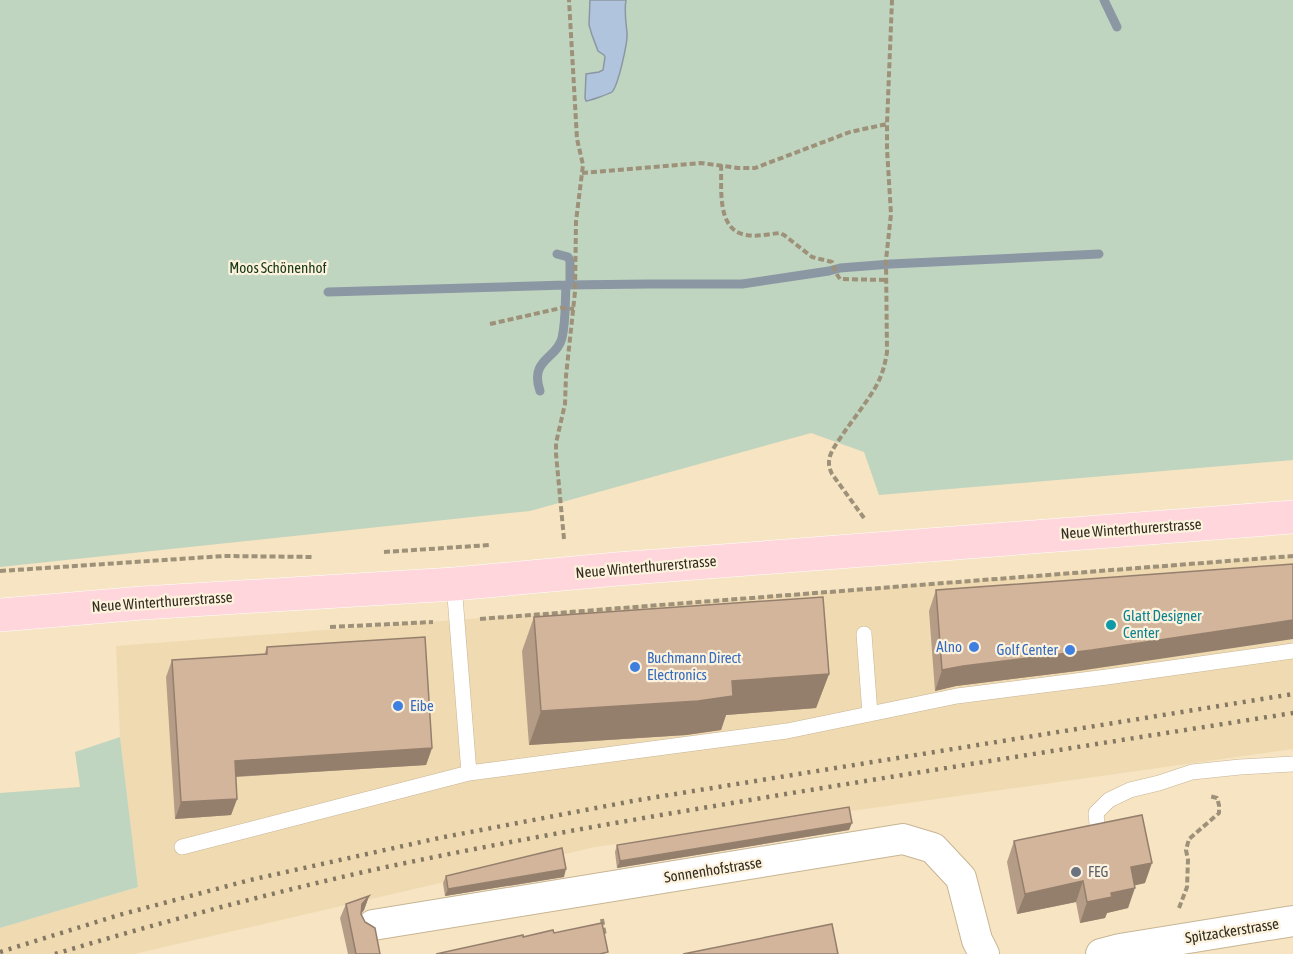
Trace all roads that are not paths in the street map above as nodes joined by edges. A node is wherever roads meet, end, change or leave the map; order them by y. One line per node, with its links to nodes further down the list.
1 (1293, 517): 2 (main road, Neue Winterthurerstrasse)
2 (454, 584): 3 (main road, Neue Winterthurerstrasse); 8 (lane)
3 (0, 615)
4 (864, 633): 6 (lane)
5 (1293, 651): 6 (lane)
6 (870, 714): 8 (lane)
7 (1293, 764): 9 (lane)
8 (469, 773): 10 (lane)
9 (1097, 824)
10 (182, 847)
11 (1293, 921): 14 (street, Spitzackerstrasse)
12 (373, 925): 13 (street, Sonnenhofstrasse)
13 (984, 954)
14 (1101, 954)

